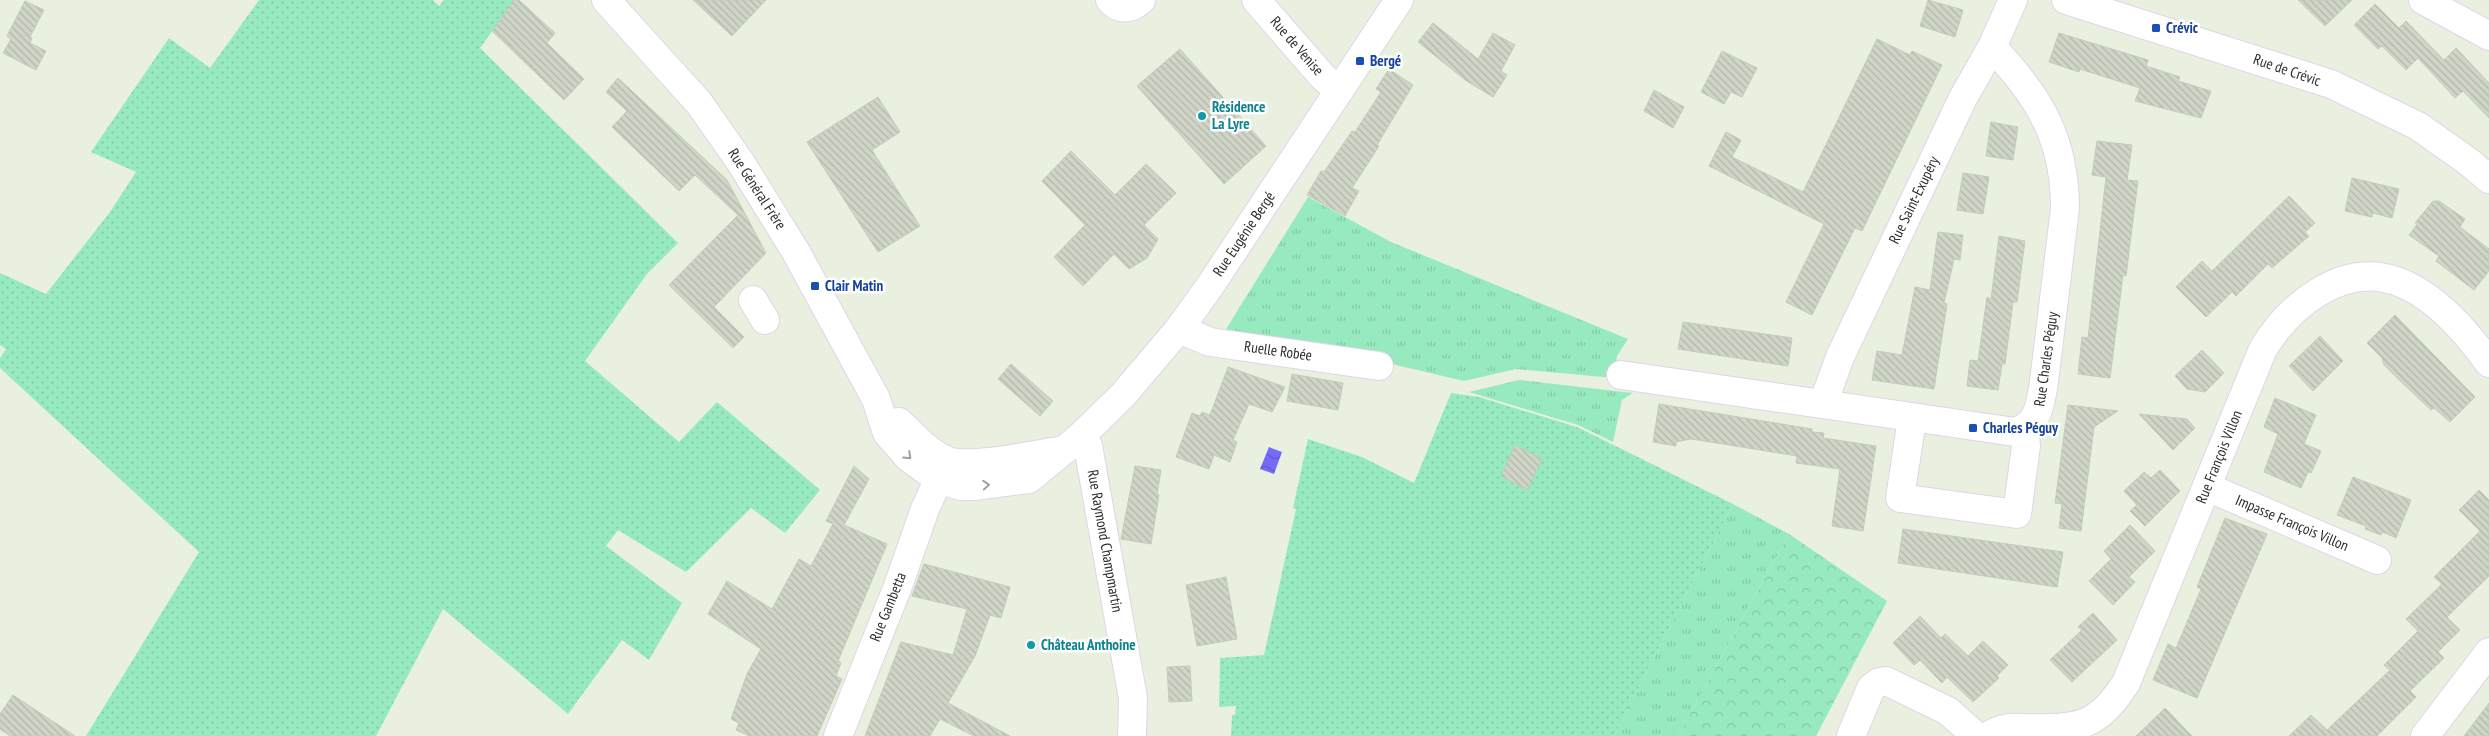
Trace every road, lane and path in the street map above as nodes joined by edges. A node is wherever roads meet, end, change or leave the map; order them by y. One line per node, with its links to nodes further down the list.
1 (606, 0): 21 (street, Rue Général Frère)
2 (1110, 0): 3 (street)
3 (1141, 0)
4 (1256, 0): 11 (street, Rue de Venise)
5 (1399, 0): 11 (street, Rue Eugénie Bergé)
6 (2013, 0): 10 (street, Rue Saint-Exupéry)
7 (2066, 0): 12 (street, Rue de Crévic)
8 (2423, 0): 9 (street)
9 (2489, 36)
10 (1992, 47): 17 (street, Rue Saint-Exupéry); 19 (street, Rue Charles Péguy)
11 (1338, 91): 13 (street, Rue Eugénie Bergé)
12 (2489, 179)
13 (1179, 328): 15 (street, Ruelle Robée); 20 (street, Rue Eugénie Bergé)
14 (2489, 364): 22 (street, Rue François Villon)
15 (1379, 366)
16 (1621, 375): 17 (street)
17 (1823, 404): 18 (street)
18 (1912, 419): 19 (street); 19 (street)
19 (2024, 429)
20 (1073, 444): 21 (street); 26 (street, Rue Raymond Champmartin)
21 (943, 470): 25 (street, Rue Gambetta)
22 (2207, 486): 23 (street, Impasse François Villon); 29 (street, Rue François Villon)
23 (2377, 560)
24 (2489, 652): 30 (street)
25 (838, 736)
26 (1132, 736)
27 (1851, 736): 28 (street)
28 (1976, 736)
29 (1988, 736)
30 (2425, 736)

